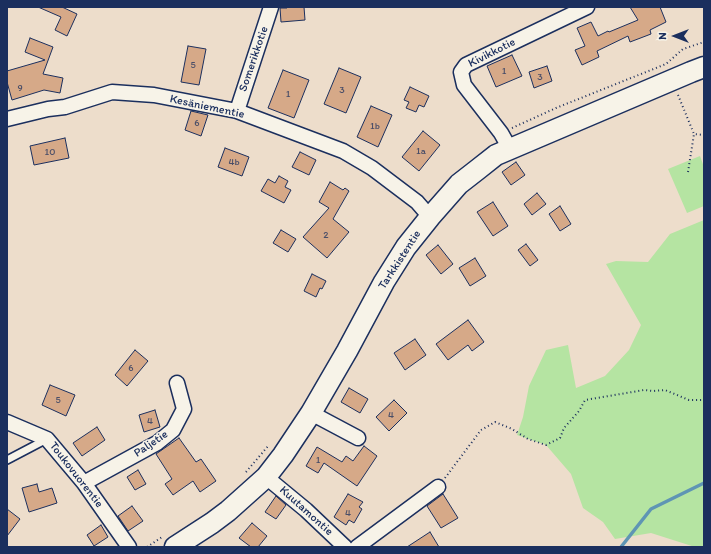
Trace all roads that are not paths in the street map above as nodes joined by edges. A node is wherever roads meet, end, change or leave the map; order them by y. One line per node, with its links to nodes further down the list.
1 (271, 7): 4 (street, Somerikkotie)
2 (587, 7): 6 (street, Kivikkotie)
3 (704, 67): 6 (street, Tarkkistentie)
4 (237, 111): 5 (street, Kesäniementie); 7 (street, Kesäniementie)
5 (7, 119)
6 (510, 149): 7 (street, Tarkkistentie)
7 (430, 217): 9 (street, Tarkkistentie)
8 (177, 383): 15 (street, Paljetie)
9 (311, 413): 11 (street); 14 (street, Tarkkistentie)
10 (7, 422): 12 (street, Toukovuorentie)
11 (358, 438)
12 (47, 439): 13 (lane); 15 (street, Toukovuorentie)
13 (7, 460)
14 (266, 476): 18 (street, Tarkkistentie); 19 (street, Kuutamontie)
15 (84, 483): 17 (street, Toukovuorentie)
16 (438, 487): 20 (street)
17 (129, 547)
18 (175, 547)
19 (345, 547)
20 (357, 547)

